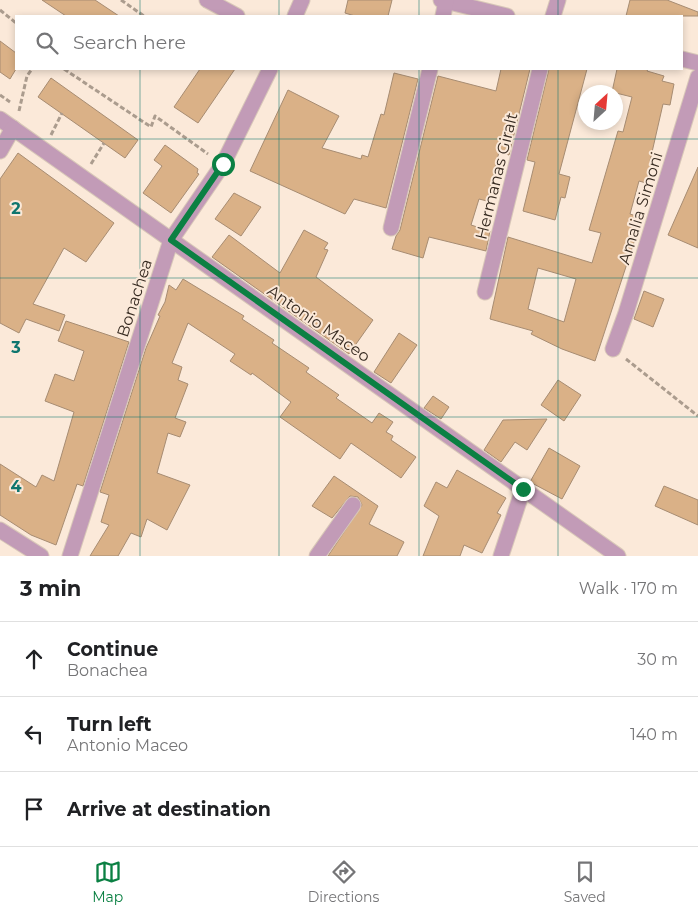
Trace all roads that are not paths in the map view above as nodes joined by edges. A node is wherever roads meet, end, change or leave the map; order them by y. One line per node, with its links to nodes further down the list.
1 (207, 0): 5 (street)
2 (302, 0): 6 (street)
3 (558, 0): 9 (street)
4 (444, 1): 7 (street); 8 (street)
5 (235, 15)
6 (294, 15)
7 (443, 15)
8 (503, 15)
9 (553, 15)
10 (683, 59): 11 (street)
11 (698, 63)
12 (270, 70): 20 (street, Bonachea)
13 (430, 70): 19 (street)
14 (540, 70): 21 (street, Hermanas Giralt)
15 (698, 77): 22 (street, Amalia Simoni)
16 (0, 119): 17 (street, Antonio Maceo)
17 (13, 128): 18 (street); 20 (street, Antonio Maceo)
18 (0, 151)
19 (391, 228)
20 (171, 240): 23 (street, Antonio Maceo); 27 (street, Bonachea)
21 (486, 292)
22 (612, 348)
23 (523, 489): 29 (street); 30 (street, Antonio Maceo)
24 (353, 505): 28 (street)
25 (0, 530): 26 (street)
26 (41, 556)
27 (70, 556)
28 (318, 556)
29 (501, 556)
30 (618, 556)

